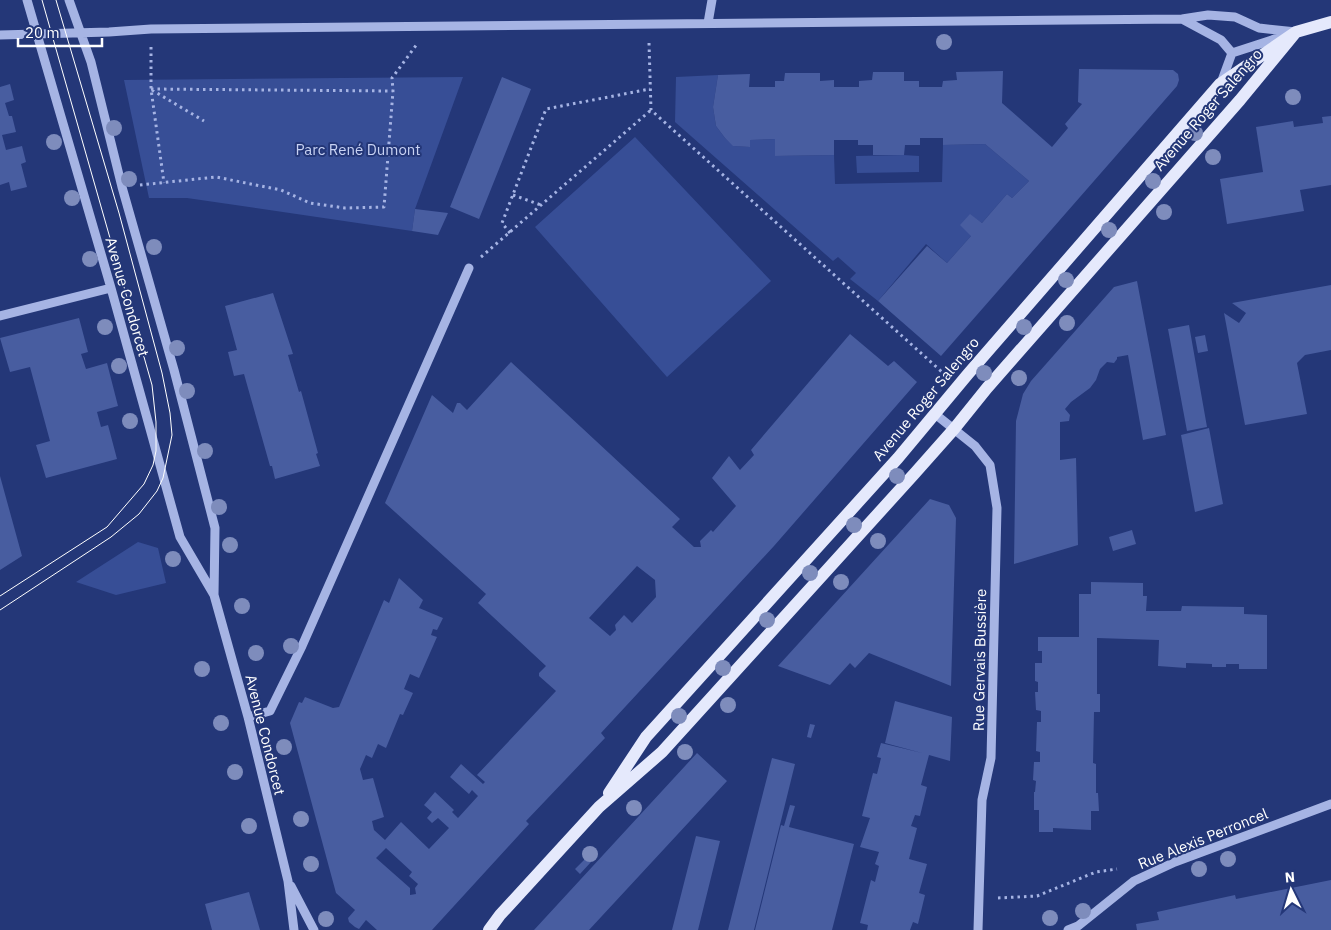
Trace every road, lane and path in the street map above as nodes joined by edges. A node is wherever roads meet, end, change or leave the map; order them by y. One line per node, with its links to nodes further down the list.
1 (27, 0): 12 (street, Avenue Condorcet)
2 (69, 0): 10 (street, Avenue Condorcet)
3 (712, 0): 6 (street)
4 (1182, 18): 6 (street); 11 (street); 14 (street)
5 (1331, 22): 11 (main road, Avenue Roger Salengro)
6 (708, 23): 7 (street)
7 (648, 24): 8 (street); 17 (path)
8 (432, 25): 9 (street); 18 (path)
9 (151, 29): 10 (street); 16 (path)
10 (80, 32): 12 (street); 22 (street, Avenue Condorcet)
11 (1296, 32): 14 (street); 15 (main road, Avenue Roger Salengro); 31 (main road, Avenue Roger Salengro)
12 (37, 34): 13 (street); 27 (street, Avenue Condorcet)
13 (0, 35)
14 (1232, 53): 15 (street)
15 (1220, 84): 29 (main road, Avenue Roger Salengro)
16 (151, 90): 18 (path); 20 (path); 21 (path)
17 (650, 90): 19 (path); 23 (path)
18 (393, 91): 21 (path)
19 (651, 110): 24 (path); 29 (path)
20 (204, 122)
21 (164, 183): 22 (path)
22 (122, 187): 32 (street, Avenue Condorcet)
23 (513, 195): 24 (path); 25 (path)
24 (541, 205): 25 (path)
25 (510, 233): 26 (path)
26 (469, 268): 33 (street)
27 (111, 288): 28 (street); 32 (street, Avenue Condorcet)
28 (0, 316)
29 (958, 386): 30 (main road, Avenue Roger Salengro)
30 (936, 414): 31 (street, Rue Gervais Bussière); 35 (main road, Avenue Roger Salengro)
31 (954, 429): 35 (main road, Avenue Roger Salengro); 38 (street, Rue Gervais Bussière)
32 (214, 595): 33 (street, Avenue Condorcet)
33 (248, 717): 37 (street, Avenue Condorcet)
34 (1331, 804): 45 (street, Rue Alexis Perroncel)
35 (599, 807): 39 (main road, Avenue Roger Salengro)
36 (1126, 867): 38 (path)
37 (288, 881): 40 (street, Avenue Condorcet); 41 (street, Avenue Condorcet)
38 (980, 897): 44 (street, Rue Gervais Bussière)
39 (500, 915): 42 (main road, Avenue Roger Salengro); 43 (main road, Avenue Roger Salengro)
40 (294, 930)
41 (314, 930)
42 (481, 930)
43 (488, 930)
44 (978, 930)
45 (1068, 930)

